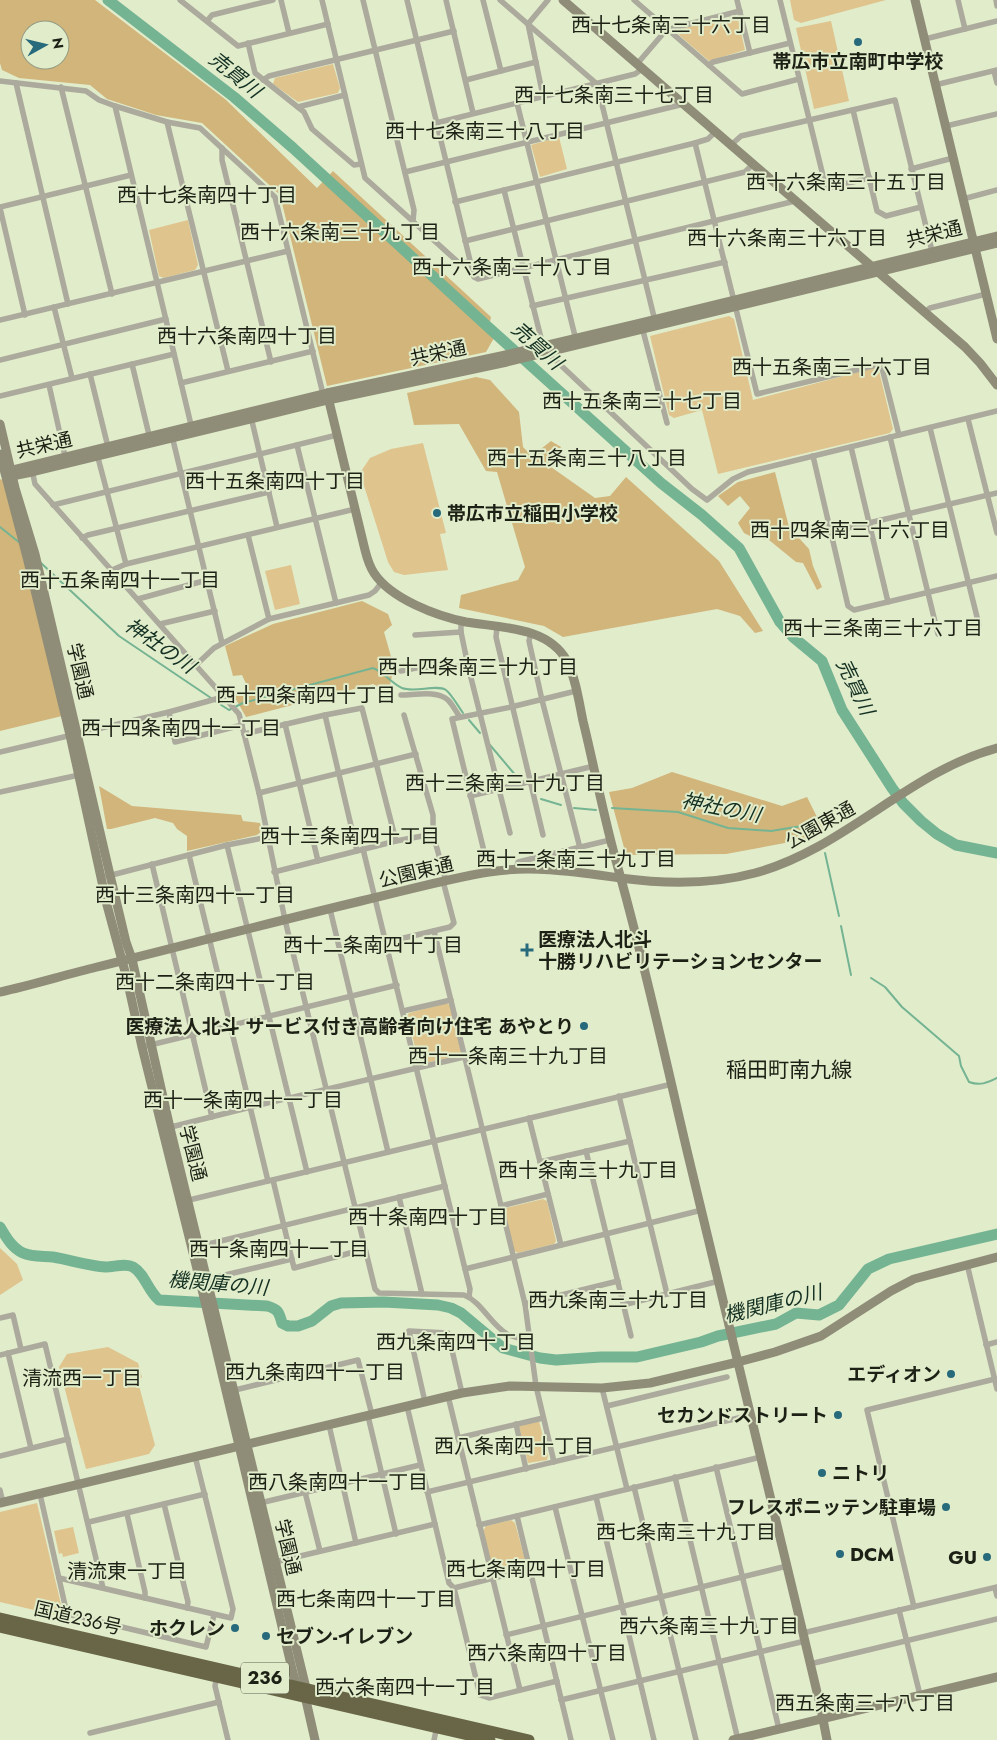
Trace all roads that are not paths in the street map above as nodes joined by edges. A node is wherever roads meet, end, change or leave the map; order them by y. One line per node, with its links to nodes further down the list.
1 (180, 0): 20 (street)
2 (273, 0): 20 (street)
3 (281, 0): 27 (street)
4 (322, 0): 22 (street)
5 (363, 0): 32 (street)
6 (407, 0): 29 (street)
7 (446, 0): 26 (street)
8 (483, 0): 39 (street)
9 (500, 0): 23 (street)
10 (548, 0): 23 (street)
11 (563, 0): 37 (street)
12 (635, 0): 25 (street)
13 (737, 0): 19 (street)
14 (780, 0): 31 (street)
15 (915, 0): 28 (street)
16 (958, 0): 24 (street)
17 (996, 0): 18 (street)
18 (997, 6)
19 (740, 12): 25 (street); 33 (street)
20 (206, 20): 30 (street)
21 (997, 21): 24 (street)
22 (328, 24): 27 (street); 34 (street)
23 (528, 24): 35 (street); 46 (street)
24 (965, 29): 28 (street)
25 (668, 30): 36 (street); 37 (street)
26 (454, 32): 29 (street); 42 (street)
27 (289, 34): 30 (street)
28 (924, 39): 47 (street)
29 (417, 40): 32 (street); 60 (street)
30 (248, 43): 41 (street)
31 (790, 43): 33 (street); 40 (street)
32 (375, 50): 34 (street); 74 (street)
33 (750, 53): 36 (street)
34 (337, 60): 41 (street); 49 (street)
35 (536, 62): 39 (street); 50 (street)
36 (709, 65): 40 (street)
37 (640, 66): 46 (street); 52 (street)
38 (996, 70): 45 (street); 47 (street)
39 (501, 71): 42 (street)
40 (799, 79): 58 (street)
41 (263, 80): 54 (street)
42 (466, 80): 56 (street)
43 (0, 81): 44 (street)
44 (16, 83): 48 (street); 82 (street)
45 (997, 83)
46 (597, 84): 50 (street); 61 (street)
47 (935, 85): 62 (street)
48 (61, 88): 53 (street); 79 (street)
49 (345, 95): 54 (street); 71 (street)
50 (544, 96): 51 (street)
51 (517, 103): 56 (street); 64 (street)
52 (684, 104): 61 (street); 63 (street)
53 (115, 106): 59 (street); 75 (street)
54 (298, 107): 71 (street)
55 (853, 110): 58 (street); 73 (street); 76 (street)
56 (473, 113): 60 (street)
57 (997, 114): 62 (street)
58 (810, 120): 66 (street); 76 (street)
59 (167, 122): 67 (street); 106 (street)
60 (436, 122): 70 (street)
61 (606, 123): 64 (street); 69 (street)
62 (946, 126): 68 (street)
63 (715, 132): 65 (street); 66 (street)
64 (526, 141): 70 (street); 77 (street)
65 (696, 143): 69 (street); 78 (street)
66 (731, 145): 72 (street)
67 (222, 148): 98 (street); 101 (street)
68 (953, 158): 73 (street); 83 (street)
69 (616, 161): 77 (street); 86 (street)
70 (446, 162): 74 (street); 85 (street)
71 (361, 164): 90 (street)
72 (752, 164): 78 (street); 84 (street)
73 (911, 169): 88 (street)
74 (405, 172): 90 (street)
75 (131, 175): 79 (street); 108 (street)
76 (870, 178): 88 (street)
77 (536, 182): 80 (street); 89 (street)
78 (705, 183): 86 (street); 91 (street)
79 (84, 186): 82 (street); 109 (street)
80 (504, 190): 85 (street); 92 (street)
81 (997, 190): 83 (street)
82 (42, 196): 87 (street); 113 (street)
83 (963, 198): 97 (street)
84 (795, 201): 91 (street); 105 (street)
85 (455, 202): 94 (street)
86 (626, 202): 89 (street); 95 (street)
87 (0, 207): 118 (street)
88 (921, 207): 99 (street)
89 (546, 220): 92 (street); 100 (street)
90 (413, 221): 102 (street)
91 (715, 221): 95 (street); 103 (street)
92 (513, 228): 94 (street); 104 (street)
93 (997, 236): 97 (street, 共栄通)
94 (465, 241): 102 (street)
95 (635, 241): 100 (street); 107 (street)
96 (997, 243): 97 (street, 共栄通)
97 (974, 245): 99 (street, 共栄通); 105 (street, 共栄通); 110 (street)
98 (288, 251): 101 (street); 127 (street)
99 (932, 251): 105 (street, 共栄通)
100 (556, 260): 104 (street); 111 (street)
101 (247, 261): 106 (street); 130 (street)
102 (470, 262): 104 (street)
103 (725, 262): 107 (street); 112 (street)
104 (523, 268): 114 (street)
105 (875, 270): 112 (street, 共栄通); 116 (street)
106 (204, 272): 108 (street); 132 (street)
107 (644, 280): 111 (street); 121 (street)
108 (156, 283): 109 (street); 119 (street)
109 (112, 294): 113 (street)
110 (986, 294): 116 (street); 117 (street)
111 (565, 298): 114 (street); 124 (street)
112 (735, 303): 121 (street, 共栄通); 149 (street)
113 (68, 304): 115 (street)
114 (532, 306): 126 (street)
115 (54, 307): 118 (street); 125 (street)
116 (925, 312): 137 (street)
117 (994, 312): 123 (street)
118 (25, 314): 120 (street)
119 (166, 319): 125 (street); 128 (street)
120 (0, 320)
121 (656, 322): 122 (street, 共栄通)
122 (642, 326): 124 (street, 共栄通); 143 (street)
123 (997, 339)
124 (576, 342): 126 (street, 共栄通)
125 (64, 344): 129 (street); 134 (street)
126 (541, 350): 139 (street, 共栄通); 159 (street)
127 (313, 351): 130 (street); 139 (street)
128 (174, 354): 131 (street); 135 (street)
129 (0, 360)
130 (271, 362): 132 (street)
131 (132, 364): 133 (street); 151 (street)
132 (228, 371): 135 (street)
133 (90, 374): 134 (street); 153 (street)
134 (72, 378): 136 (street)
135 (181, 383): 146 (street)
136 (49, 385): 138 (street); 158 (street)
137 (997, 385)
138 (0, 396)
139 (326, 396): 141 (street, 共栄通); 148 (street)
140 (997, 411): 142 (street)
141 (250, 416): 146 (street, 共栄通); 157 (street)
142 (968, 418): 145 (street); 166 (street)
143 (667, 422)
144 (0, 424): 161 (street, 学園通)
145 (930, 428): 149 (street); 167 (street)
146 (192, 430): 147 (street, 共栄通)
147 (171, 435): 151 (street, 共栄通); 162 (street)
148 (337, 435): 152 (street); 169 (street)
149 (898, 435): 150 (street)
150 (890, 437): 154 (street); 171 (street)
151 (150, 440): 153 (street, 共栄通); 155 (street, 共栄通)
152 (297, 446): 157 (street); 172 (street)
153 (108, 447): 155 (street, 共栄通)
154 (851, 447): 159 (street); 173 (street)
155 (97, 453): 158 (street, 共栄通); 160 (street, 共栄通); 163 (street)
156 (0, 454): 161 (street, 学園通)
157 (259, 454): 162 (street); 164 (street)
158 (66, 456): 160 (street, 共栄通)
159 (813, 456): 176 (street)
160 (31, 469): 161 (street, 共栄通); 168 (street)
161 (7, 473): 217 (street, 学園通)
162 (181, 474): 163 (street); 170 (street)
163 (107, 491): 168 (street); 175 (street)
164 (269, 492): 170 (street); 174 (street)
165 (997, 493): 166 (street)
166 (988, 495): 167 (street); 177 (street)
167 (949, 504): 171 (street); 186 (street)
168 (53, 505): 179 (street)
169 (355, 509): 172 (street); 185 (street)
170 (190, 510): 175 (street); 180 (street)
171 (909, 513): 173 (street); 187 (street)
172 (314, 519): 174 (street); 190 (street)
173 (869, 522): 176 (street); 189 (street)
174 (277, 527): 178 (street)
175 (116, 528): 179 (street); 181 (street)
176 (830, 532): 189 (street)
177 (997, 533)
178 (248, 535): 180 (street); 192 (street)
179 (82, 538): 182 (street)
180 (199, 546): 181 (street); 184 (street)
181 (126, 564): 182 (street)
182 (112, 570): 188 (street)
183 (997, 576): 186 (street)
184 (207, 580): 188 (street); 191 (street)
185 (382, 582): 190 (street); 193 (street)
186 (968, 583): 187 (street); 195 (street)
187 (928, 592): 189 (street); 199 (street)
188 (138, 599): 194 (street)
189 (888, 602)
190 (336, 603): 192 (street)
191 (215, 611): 194 (street); 201 (street)
192 (269, 619): 201 (street)
193 (461, 621): 196 (street); 197 (street)
194 (160, 624): 202 (street)
195 (979, 625)
196 (497, 627): 198 (street); 209 (street)
197 (461, 632): 200 (street); 203 (street)
198 (530, 632): 205 (street); 208 (street)
199 (938, 634)
200 (415, 635)
201 (222, 643): 202 (street)
202 (196, 665): 207 (street)
203 (468, 666): 204 (street); 211 (street)
204 (401, 671)
205 (576, 691): 208 (street); 223 (street)
206 (402, 695): 214 (street)
207 (223, 697): 210 (street); 216 (street)
208 (542, 700): 209 (street); 226 (street)
209 (512, 707): 211 (street); 227 (street)
210 (169, 712): 216 (street); 217 (street)
211 (480, 713): 214 (street); 229 (street)
212 (325, 715): 215 (street); 222 (street); 224 (street)
213 (404, 715): 221 (street)
214 (460, 717): 232 (street)
215 (285, 724): 218 (street); 228 (street)
216 (242, 725): 218 (street)
217 (74, 734): 220 (street); 225 (street, 学園通); 248 (street, 学園通)
218 (244, 734): 231 (street)
219 (997, 748): 249 (street, 公園東通)
220 (0, 752)
221 (416, 754): 222 (street); 234 (street)
222 (377, 764): 224 (street); 238 (street)
223 (594, 766): 226 (street); 237 (street)
224 (339, 773): 228 (street); 241 (street)
225 (79, 775): 230 (street); 248 (street, 学園通)
226 (562, 775): 227 (street); 240 (street)
227 (530, 782): 229 (street); 235 (street)
228 (300, 783): 231 (street); 243 (street)
229 (499, 789): 232 (street); 233 (street)
230 (0, 792)
231 (258, 793): 236 (street)
232 (470, 796): 247 (street)
233 (510, 833)
234 (433, 834): 238 (street); 250 (street)
235 (543, 836)
236 (268, 837): 239 (street); 246 (street)
237 (610, 840): 240 (street); 249 (street)
238 (396, 841): 241 (street)
239 (227, 845): 242 (street); 254 (street)
240 (580, 848): 245 (street)
241 (360, 850): 243 (street); 251 (street)
242 (189, 855): 244 (street); 256 (street)
243 (318, 861): 246 (street)
244 (152, 864): 248 (street); 258 (street)
245 (516, 869): 247 (street, 公園東通); 249 (street, 公園東通)
246 (274, 872): 253 (street)
247 (489, 872): 250 (street, 公園東通)
248 (106, 877): 259 (street, 学園通); 260 (street, 学園通)
249 (621, 878): 274 (street)
250 (444, 881): 251 (street, 公園東通); 255 (street)
251 (375, 898): 252 (street, 公園東通); 257 (street)
252 (330, 909): 253 (street, 公園東通); 263 (street)
253 (285, 920): 254 (street, 公園東通); 265 (street)
254 (248, 929): 256 (street, 公園東通); 267 (street)
255 (434, 931): 257 (street); 264 (street)
256 (209, 938): 258 (street, 公園東通); 268 (street)
257 (387, 942): 261 (street)
258 (172, 948): 259 (street, 公園東通); 269 (street)
259 (132, 959): 260 (street, 公園東通); 270 (street, 学園通)
260 (122, 961): 262 (street, 公園東通); 270 (street, 学園通)
261 (397, 985): 263 (street); 266 (street)
262 (0, 992)
263 (350, 996): 265 (street); 273 (street)
264 (451, 1000): 266 (street); 271 (street)
265 (306, 1007): 267 (street); 275 (street)
266 (403, 1011): 272 (street)
267 (268, 1016): 268 (street); 277 (street)
268 (231, 1025): 269 (street); 278 (street)
269 (193, 1034): 270 (street); 279 (street)
270 (146, 1046): 281 (street, 学園通)
271 (464, 1057): 272 (street); 282 (street)
272 (417, 1069): 273 (street); 283 (street)
273 (370, 1080): 275 (street); 286 (street)
274 (672, 1084): 276 (street); 297 (street)
275 (326, 1090): 277 (street); 287 (street)
276 (619, 1096): 280 (street); 284 (street)
277 (288, 1098): 278 (street); 289 (street)
278 (251, 1107): 279 (street); 290 (street)
279 (212, 1117): 281 (street)
280 (530, 1118): 282 (street); 288 (street)
281 (167, 1128): 294 (street, 学園通)
282 (482, 1129): 283 (street); 295 (street)
283 (435, 1140): 286 (street); 291 (street)
284 (630, 1141): 285 (street); 298 (street)
285 (586, 1151): 288 (street); 300 (street)
286 (388, 1152): 287 (street)
287 (344, 1162): 289 (street); 296 (street)
288 (540, 1162): 292 (street)
289 (306, 1172): 290 (street)
290 (271, 1181): 294 (street); 299 (street)
291 (446, 1186): 293 (street); 308 (street)
292 (548, 1194): 295 (street); 301 (street)
293 (400, 1197): 296 (street); 312 (street)
294 (184, 1201): 302 (street, 学園通)
295 (501, 1206): 304 (street)
296 (355, 1208): 299 (street); 303 (street)
297 (702, 1210): 298 (street); 311 (street)
298 (649, 1223): 300 (street); 313 (street)
299 (284, 1225): 302 (street); 306 (street)
300 (607, 1233): 301 (street); 310 (street)
301 (561, 1245): 304 (street)
302 (195, 1247): 309 (street, 学園通)
303 (365, 1249): 306 (street); 312 (street)
304 (514, 1257): 308 (street); 315 (street)
305 (997, 1257): 307 (street)
306 (292, 1259): 309 (street)
307 (967, 1264): 321 (street); 325 (street)
308 (465, 1268): 314 (street)
309 (204, 1280): 332 (street, 学園通)
310 (618, 1281): 315 (street); 316 (street)
311 (719, 1281): 313 (street); 325 (street)
312 (422, 1294): 314 (street)
313 (667, 1294): 316 (street)
314 (470, 1297): 319 (street)
315 (525, 1304): 319 (street)
316 (623, 1305): 318 (street)
317 (0, 1318): 322 (street)
318 (631, 1336)
319 (530, 1342): 329 (street)
320 (997, 1342): 321 (street)
321 (986, 1345): 327 (street)
322 (22, 1349): 323 (street); 345 (street)
323 (8, 1352): 324 (street); 348 (street)
324 (0, 1354)
325 (738, 1362): 328 (street); 340 (street)
326 (727, 1377): 334 (street)
327 (995, 1379): 331 (street); 395 (street)
328 (650, 1383): 330 (street); 334 (street)
329 (536, 1386): 330 (street); 333 (street); 341 (street)
330 (602, 1388): 338 (street)
331 (997, 1389)
332 (230, 1392): 339 (street); 346 (street, 学園通)
333 (462, 1393): 335 (street); 336 (street)
334 (652, 1395): 338 (street)
335 (448, 1396): 336 (street); 344 (street)
336 (425, 1402): 337 (street)
337 (406, 1406): 339 (street); 353 (street)
338 (607, 1406): 347 (street)
339 (370, 1415): 343 (street); 356 (street)
340 (751, 1415): 347 (street); 351 (street)
341 (543, 1418): 342 (street); 352 (street)
342 (516, 1424): 344 (street); 355 (street)
343 (329, 1425): 346 (street); 359 (street)
344 (458, 1438): 358 (street)
345 (68, 1440): 348 (street); 360 (street)
346 (244, 1445): 350 (street); 371 (street, 学園通)
347 (616, 1447): 352 (street); 362 (street)
348 (31, 1448): 349 (street)
349 (0, 1456)
350 (195, 1456): 360 (street); 367 (street)
351 (761, 1457): 354 (street); 382 (street)
352 (554, 1462): 355 (street)
353 (420, 1465): 356 (street); 365 (street)
354 (716, 1467): 357 (street); 384 (street)
355 (526, 1469): 358 (street)
356 (382, 1474): 359 (street); 378 (street)
357 (675, 1477): 361 (street); 387 (street)
358 (469, 1482): 365 (street); 377 (street)
359 (342, 1483): 364 (street); 379 (street)
360 (80, 1484): 366 (street); 375 (street)
361 (634, 1487): 362 (street); 392 (street)
362 (627, 1489): 368 (street)
363 (0, 1490): 369 (street)
364 (305, 1492): 371 (street); 380 (street)
365 (428, 1492): 376 (street)
366 (40, 1494): 369 (street); 385 (street)
367 (204, 1494): 370 (street); 398 (street)
368 (596, 1497): 372 (street); 394 (street)
369 (2, 1503)
370 (164, 1504): 373 (street); 396 (street)
371 (257, 1504): 381 (street, 学園通); 415 (street, 学園通)
372 (555, 1507): 374 (street); 399 (street)
373 (127, 1514): 375 (street); 393 (street)
374 (516, 1516): 377 (street); 383 (street)
375 (89, 1522): 389 (street)
376 (435, 1524): 378 (street); 390 (street)
377 (479, 1525): 386 (street)
378 (396, 1534): 379 (street)
379 (356, 1543): 380 (street)
380 (320, 1552): 381 (street)
381 (275, 1562): 415 (street, 学園通)
382 (787, 1566): 384 (street); 405 (street)
383 (530, 1569): 386 (street); 402 (street)
384 (744, 1577): 387 (street); 407 (street)
385 (59, 1578): 389 (street); 398 (street)
386 (492, 1578): 390 (street); 404 (street)
387 (702, 1587): 392 (street); 408 (street)
388 (996, 1587): 391 (street); 395 (street)
389 (103, 1588): 393 (street)
390 (454, 1588): 416 (street)
391 (997, 1596)
392 (662, 1597): 394 (street); 411 (street)
393 (145, 1598): 396 (street)
394 (623, 1606): 399 (street); 414 (street)
395 (914, 1607): 397 (street)
396 (187, 1608): 398 (street)
397 (900, 1610): 405 (street); 406 (street)
398 (214, 1614)
399 (583, 1616): 402 (street); 417 (street)
400 (0, 1618): 410 (highway, 国道236号 / 236)
401 (997, 1619): 406 (street)
402 (544, 1626): 404 (street); 413 (street)
403 (0, 1627): 410 (highway, 国道236号 / 236)
404 (506, 1635): 416 (street)
405 (804, 1637): 407 (street); 409 (street)
406 (907, 1641): 409 (street); 418 (street)
407 (761, 1653): 408 (street); 423 (street)
408 (720, 1662): 411 (street); 434 (street)
409 (810, 1664): 421 (street)
410 (218, 1672): 415 (highway, 国道236号 / 236); 420 (street)
411 (680, 1672): 414 (street); 433 (street)
412 (997, 1677): 418 (street)
413 (557, 1681): 416 (street); 419 (street)
414 (640, 1681): 417 (street); 432 (street)
415 (302, 1690): 422 (highway, 国道236号 / 236); 426 (street)
416 (520, 1690)
417 (601, 1690): 419 (street); 431 (street)
418 (920, 1695): 421 (street)
419 (561, 1700): 430 (street)
420 (218, 1702): 424 (street); 425 (street)
421 (823, 1718): 423 (street); 435 (street)
422 (438, 1723): 427 (street); 428 (highway, 国道236号 / 236); 429 (highway, 国道236号 / 236)
423 (779, 1729): 434 (street)
424 (90, 1733)
425 (228, 1740)
426 (315, 1740)
427 (434, 1740)
428 (490, 1740)
429 (529, 1740)
430 (571, 1740)
431 (613, 1740)
432 (654, 1740)
433 (696, 1740)
434 (736, 1740)
435 (827, 1740)

